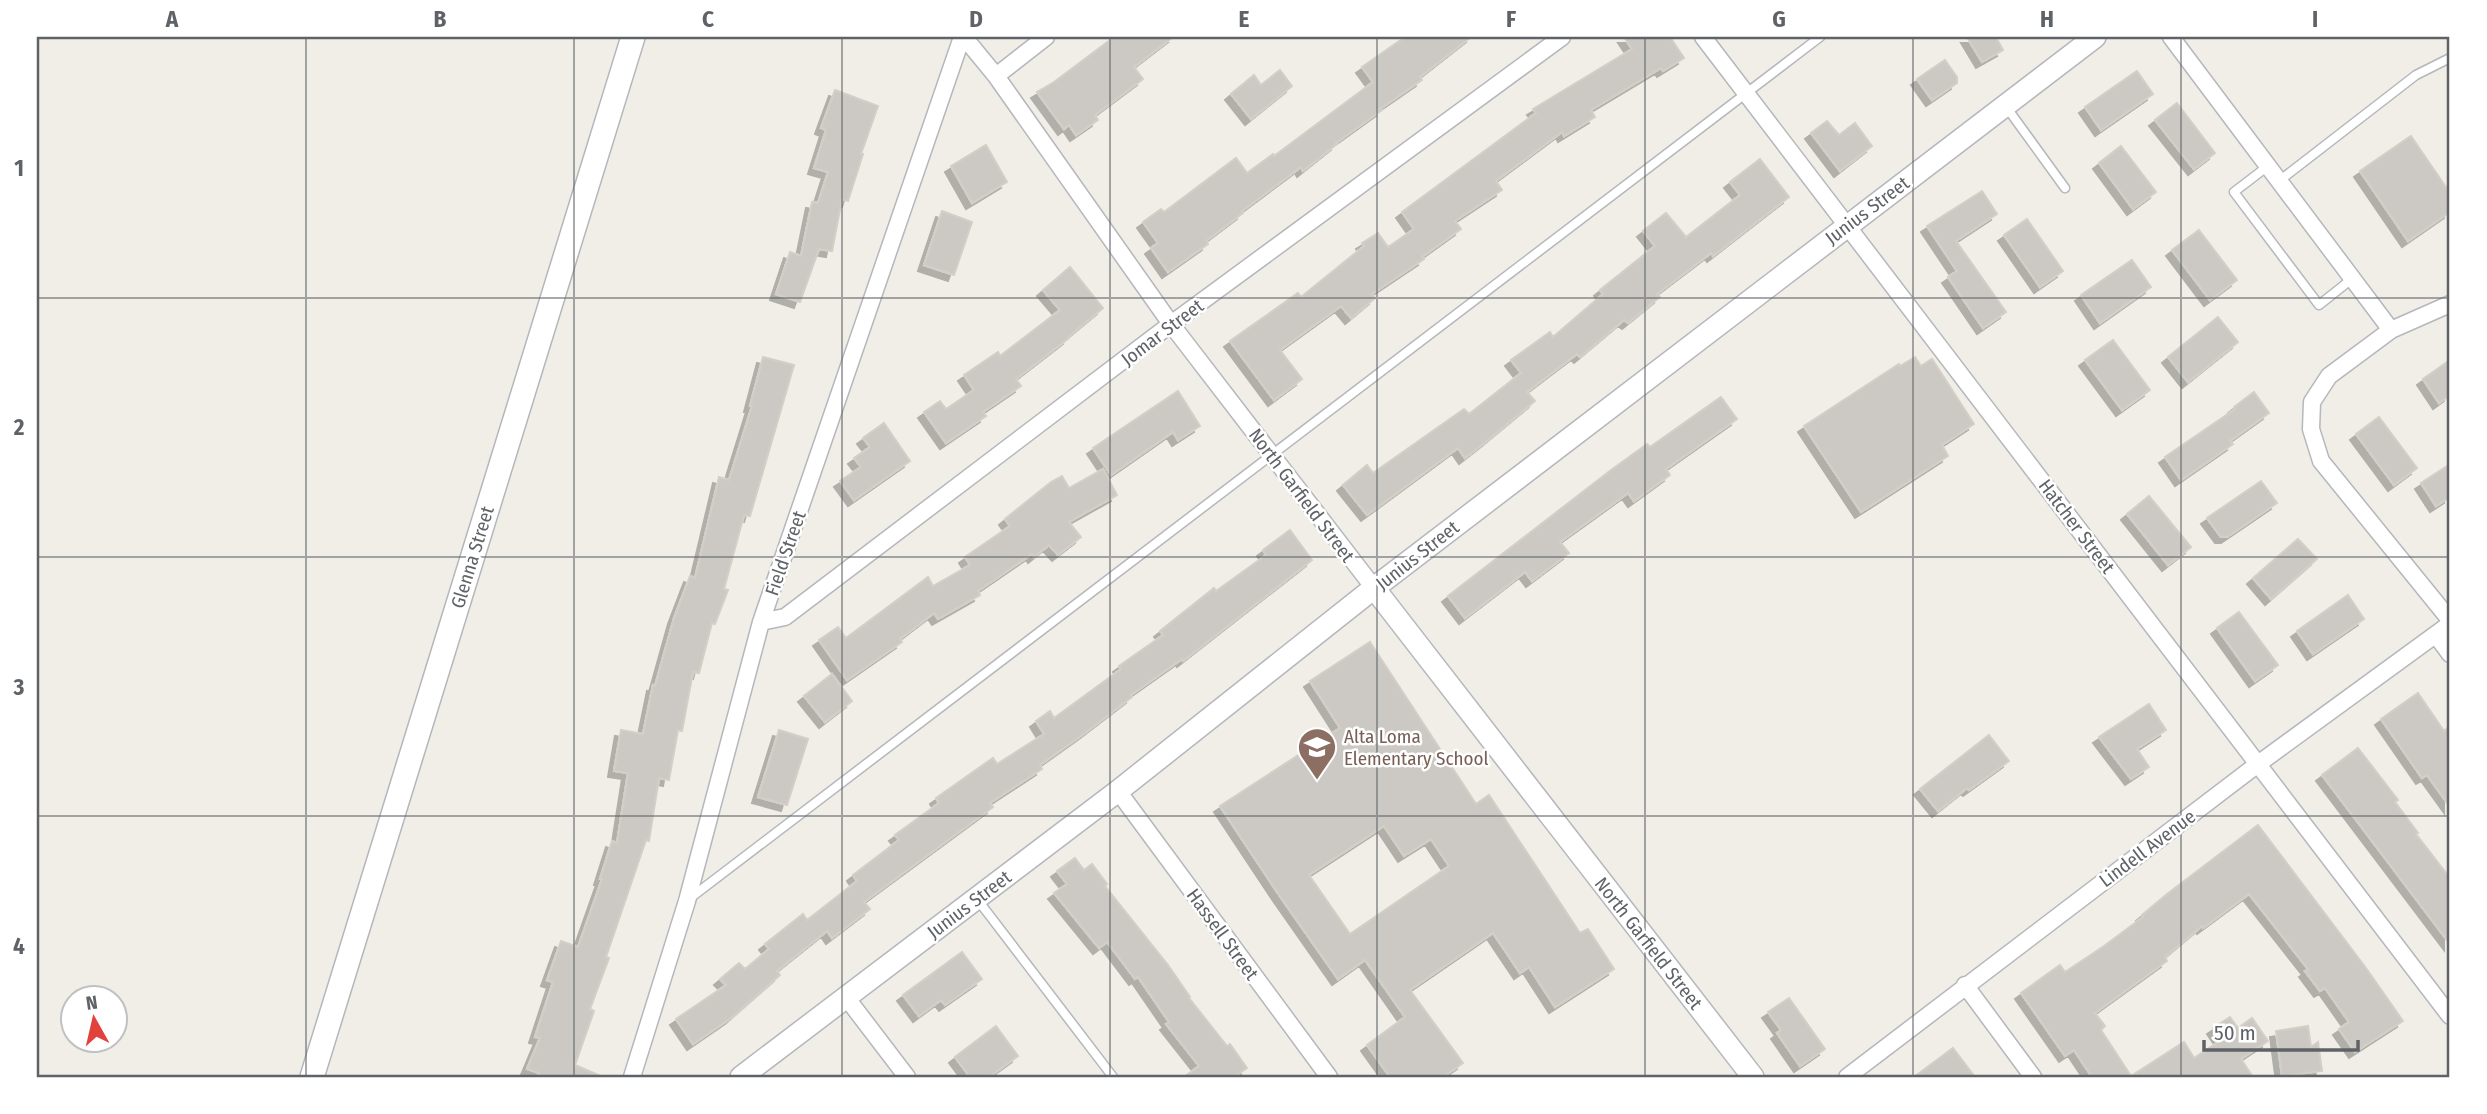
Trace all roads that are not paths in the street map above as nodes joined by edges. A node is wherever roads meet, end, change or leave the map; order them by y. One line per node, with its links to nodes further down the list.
1 (633, 37): 35 (main road, Glenna Street)
2 (963, 37): 10 (street, North Garfield Street); 23 (street, Field Street)
3 (1046, 37): 10 (street)
4 (1562, 37): 19 (street, Jomar Street)
5 (1703, 37): 11 (street, Hatcher Street)
6 (1820, 37): 11 (lane)
7 (2095, 37): 12 (street, Junius Street)
8 (2171, 37): 13 (street)
9 (2450, 58): 14 (lane)
10 (996, 76): 19 (street, North Garfield Street)
11 (1746, 93): 16 (street, Hatcher Street); 21 (lane)
12 (2005, 106): 15 (lane); 16 (street, Junius Street)
13 (2268, 166): 14 (street); 17 (lane)
14 (2279, 181): 17 (street)
15 (2065, 188)
16 (1848, 225): 22 (street, Junius Street); 27 (street, Hatcher Street)
17 (2353, 278): 20 (street)
18 (2450, 304): 20 (street)
19 (1171, 324): 21 (street, North Garfield Street); 23 (street, Jomar Street)
20 (2391, 330): 24 (street)
21 (1271, 455): 22 (street, North Garfield Street); 30 (lane)
22 (1374, 589): 28 (street, Junius Street); 40 (street, North Garfield Street)
23 (761, 622): 30 (street, Field Street)
24 (2450, 622): 25 (street, Lindell Avenue)
25 (2437, 635): 26 (street); 27 (street, Lindell Avenue)
26 (2450, 654)
27 (2258, 764): 31 (street, Lindell Avenue); 33 (street, Hatcher Street)
28 (1118, 791): 29 (street, Junius Street); 34 (street, Hassell Street)
29 (977, 898): 32 (street, Junius Street); 39 (lane)
30 (687, 901): 36 (street, Field Street)
31 (1965, 985): 41 (street, Lindell Avenue); 42 (street)
32 (846, 998): 37 (street, Junius Street); 38 (street)
33 (2450, 1016)
34 (1319, 1074)
35 (312, 1077)
36 (632, 1077)
37 (741, 1077)
38 (907, 1077)
39 (1113, 1077)
40 (1753, 1077)
41 (1847, 1077)
42 (2033, 1077)

